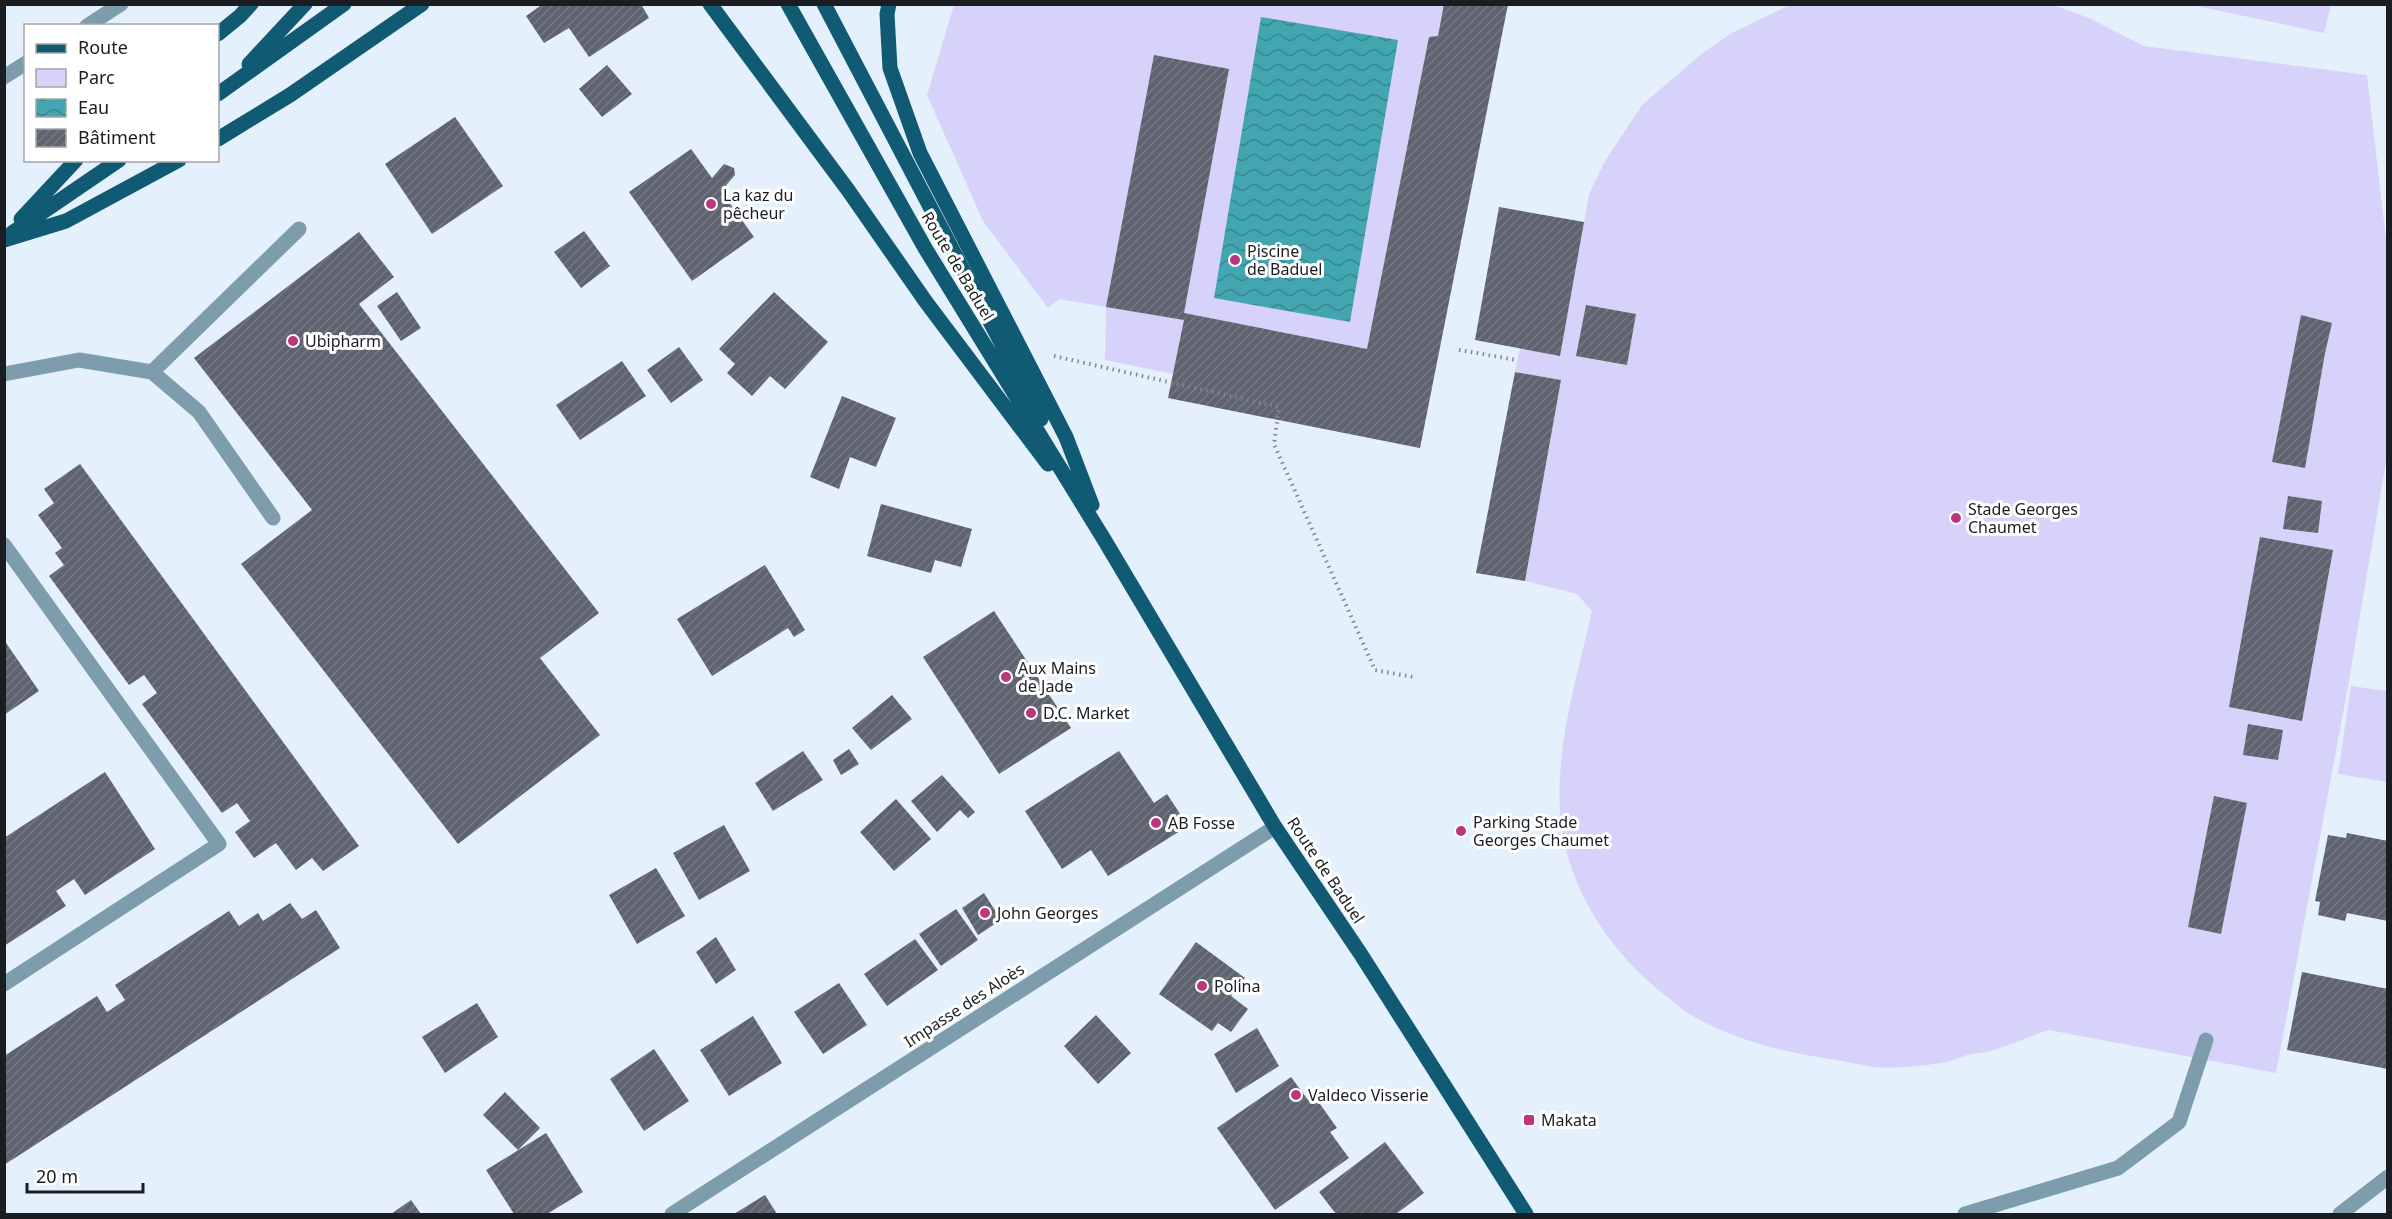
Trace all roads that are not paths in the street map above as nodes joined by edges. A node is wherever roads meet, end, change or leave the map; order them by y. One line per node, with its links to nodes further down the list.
1 (121, 4): 10 (street)
2 (250, 4): 11 (main road)
3 (305, 4): 14 (main road)
4 (344, 4): 14 (main road)
5 (422, 4): 15 (main road)
6 (710, 4): 24 (main road)
7 (788, 4): 24 (main road, Route de Baduel)
8 (824, 4): 24 (main road, Route de Baduel)
9 (889, 4): 24 (main road)
10 (90, 24)
11 (219, 33)
12 (24, 64): 13 (street)
13 (4, 77)
14 (222, 91)
15 (219, 138)
16 (74, 162): 20 (main road)
17 (116, 162): 20 (main road)
18 (175, 162): 20 (main road)
19 (299, 230): 21 (street)
20 (4, 238)
21 (152, 372): 22 (street); 23 (street)
22 (4, 374)
23 (273, 518)
24 (1105, 541): 26 (main road, Route de Baduel)
25 (4, 545): 27 (street)
26 (1275, 827): 30 (street, Impasse des Aloès); 31 (main road, Route de Baduel)
27 (4, 984)
28 (2206, 1040): 32 (street)
29 (2388, 1177): 33 (street)
30 (672, 1215)
31 (1527, 1215)
32 (1965, 1215)
33 (2340, 1215)

